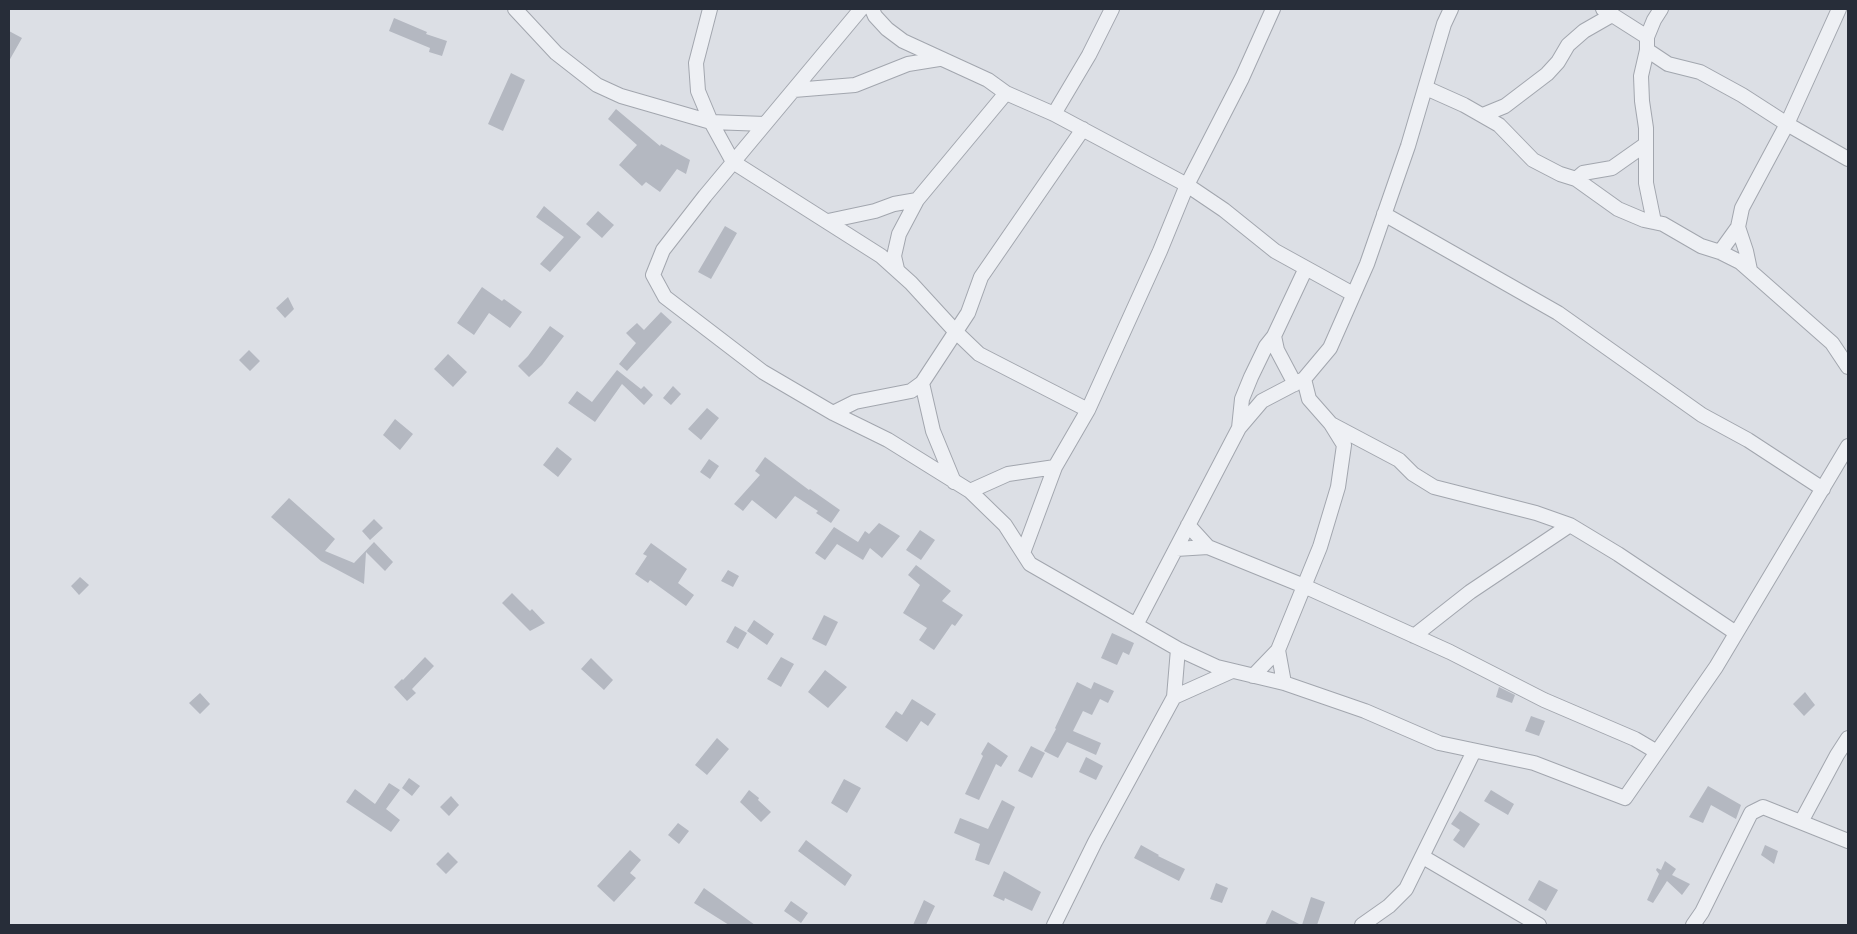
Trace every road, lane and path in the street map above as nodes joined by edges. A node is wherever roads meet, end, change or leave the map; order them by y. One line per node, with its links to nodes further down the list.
1 (516, 9): 18 (street)
2 (710, 9): 18 (street)
3 (861, 9): 14 (street)
4 (872, 9): 12 (street)
5 (1112, 9): 16 (street)
6 (1273, 9): 26 (street)
7 (1452, 9): 13 (street)
8 (1661, 9): 11 (street)
9 (1839, 9): 20 (street)
10 (1607, 12): 11 (street); 17 (street)
11 (1647, 44): 20 (street); 22 (street)
12 (939, 59): 14 (street); 15 (street)
13 (1426, 88): 17 (street); 28 (street)
14 (794, 90): 19 (street)
15 (1006, 93): 16 (street); 27 (street)
16 (1054, 114): 21 (street)
17 (1483, 115): 25 (street)
18 (711, 122): 19 (street); 24 (street)
19 (765, 124): 24 (street)
20 (1786, 124): 23 (street); 31 (street)
21 (1083, 129): 26 (street); 37 (street)
22 (1646, 144): 25 (street); 30 (street)
23 (1848, 159)
24 (733, 162): 29 (street); 45 (street)
25 (1576, 179): 30 (street)
26 (1188, 185): 33 (street); 44 (street)
27 (917, 200): 29 (street); 34 (street)
28 (1384, 214): 36 (street); 51 (street)
29 (828, 221): 34 (street)
30 (1654, 222): 32 (street)
31 (1738, 228): 32 (street); 35 (street)
32 (1720, 252): 35 (street)
33 (1306, 268): 36 (street); 38 (street)
34 (896, 269): 37 (street)
35 (1750, 270): 39 (street)
36 (1353, 294): 42 (street)
37 (955, 331): 43 (street); 44 (street)
38 (1274, 336): 42 (street); 47 (street)
39 (1832, 343): 40 (street); 41 (street)
40 (1848, 347)
41 (1848, 367)
42 (1300, 381): 46 (street); 47 (street)
43 (922, 383): 45 (street); 50 (street)
44 (1088, 410): 49 (street)
45 (833, 413): 50 (street)
46 (1331, 424): 54 (street); 58 (street)
47 (1239, 428): 53 (street)
48 (1848, 446): 51 (street)
49 (1055, 467): 52 (street); 57 (street)
50 (954, 482): 52 (street)
51 (1823, 489): 60 (street)
52 (970, 491): 57 (street)
53 (1188, 524): 55 (street); 56 (street)
54 (1570, 525): 60 (street); 61 (street)
55 (1208, 547): 56 (street); 58 (street)
56 (1176, 549): 59 (street)
57 (1023, 553): 59 (street)
58 (1304, 586): 61 (street); 63 (street)
59 (1136, 625): 62 (street)
60 (1736, 633): 70 (street)
61 (1414, 636): 70 (street)
62 (1178, 649): 64 (street); 67 (street)
63 (1278, 650): 65 (street); 66 (street)
64 (1232, 671): 65 (street); 67 (street)
65 (1253, 676): 66 (street)
66 (1284, 683): 69 (street)
67 (1174, 697): 74 (street)
68 (1848, 738): 71 (street)
69 (1474, 751): 70 (street); 73 (street)
70 (1657, 752)
71 (1801, 822): 72 (street); 77 (street)
72 (1848, 841)
73 (1422, 856): 75 (street); 76 (street)
74 (1054, 925)
75 (1362, 925)
76 (1539, 925)
77 (1693, 925)

